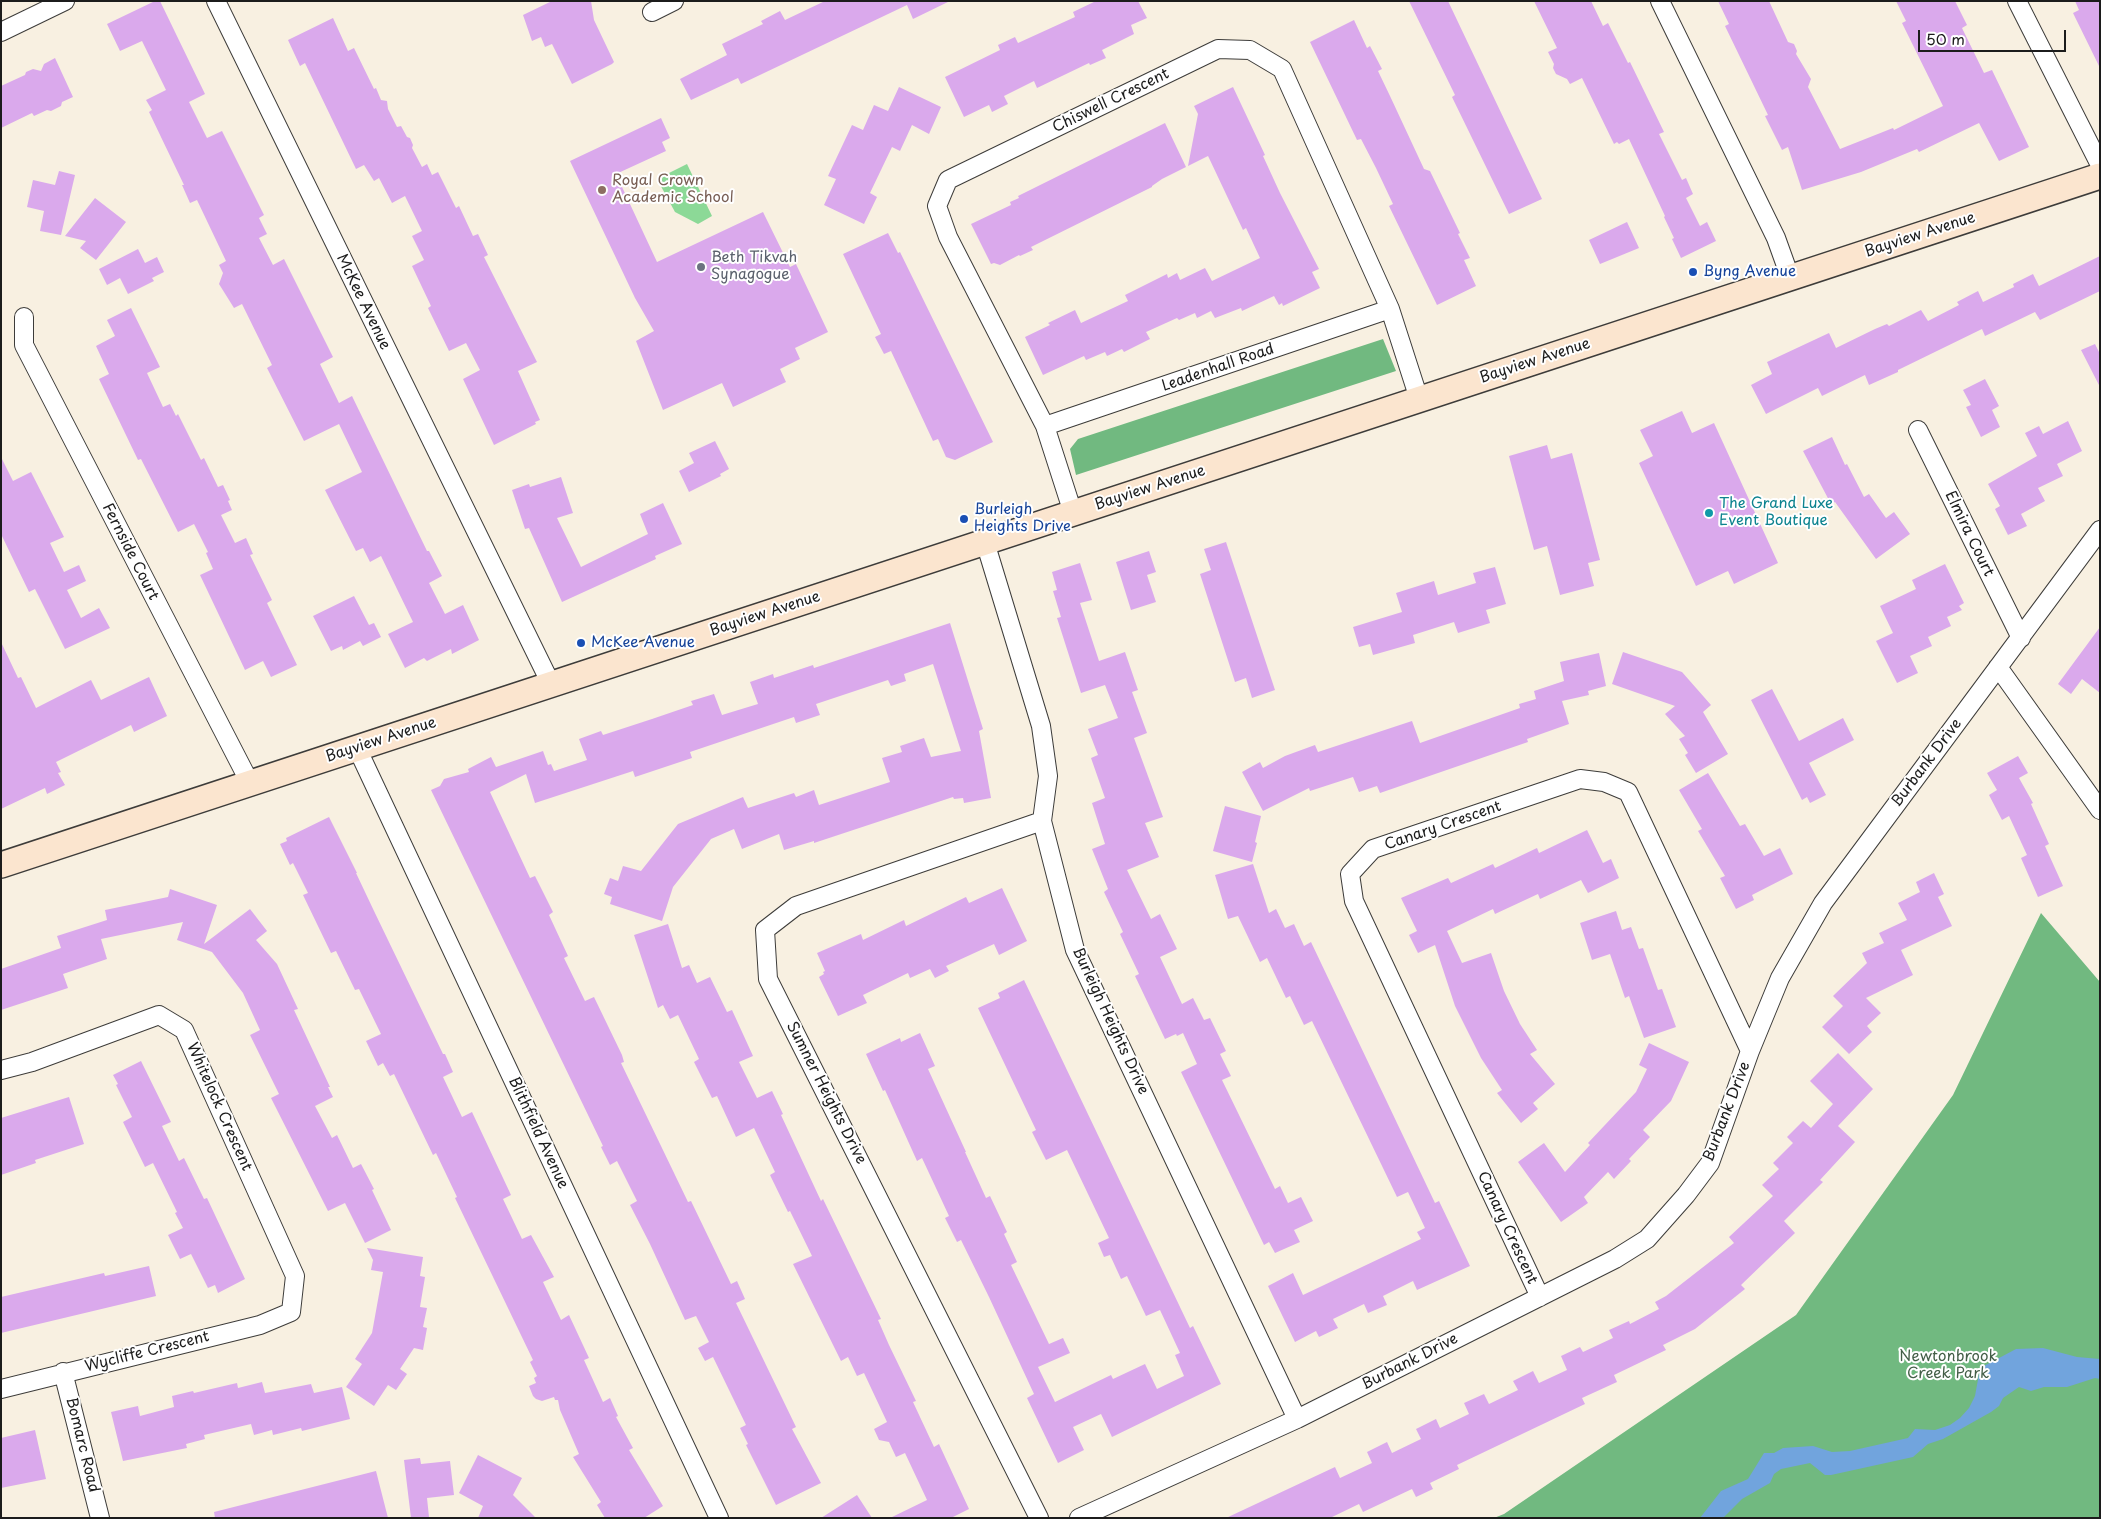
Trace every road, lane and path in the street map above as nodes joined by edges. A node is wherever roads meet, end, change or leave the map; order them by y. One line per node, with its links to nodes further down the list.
1 (65, 1): 7 (street)
2 (216, 1): 21 (street, McKee Avenue)
3 (674, 1): 6 (street)
4 (1660, 1): 10 (street)
5 (2018, 1): 8 (street)
6 (652, 12)
7 (1, 32)
8 (2100, 165)
9 (2100, 176): 10 (main road, Bayview Avenue)
10 (1790, 277): 13 (main road, Bayview Avenue)
11 (1390, 309): 13 (street, Chiswell Crescent); 14 (street, Leadenhall Road); 14 (street, Chiswell Crescent)
12 (24, 317): 23 (street, Fernside Court)
13 (1419, 399): 16 (main road, Bayview Avenue)
14 (1045, 426): 16 (street, Chiswell Crescent)
15 (1918, 430): 19 (street, Elmira Court)
16 (1073, 513): 18 (main road, Bayview Avenue)
17 (2100, 530): 19 (street, Burbank Drive)
18 (985, 542): 21 (main road, Bayview Avenue); 25 (street, Burleigh Heights Drive)
19 (2021, 638): 20 (street, Burbank Drive)
20 (1998, 667): 24 (street); 27 (street, Burbank Drive)
21 (551, 684): 22 (main road, Bayview Avenue)
22 (357, 748): 23 (main road, Bayview Avenue); 35 (street, Blithfield Avenue)
23 (250, 783): 26 (main road, Bayview Avenue)
24 (2100, 810)
25 (1042, 821): 33 (street, Burleigh Heights Drive); 36 (street, Sumner Heights Drive)
26 (1, 865)
27 (1750, 1051): 29 (street, Burbank Drive); 29 (street, Canary Crescent)
28 (1, 1070): 30 (street, Whitelock Crescent)
29 (1540, 1297): 33 (street, Burbank Drive)
30 (291, 1312): 31 (street, Wycliffe Crescent)
31 (63, 1372): 32 (street, Wycliffe Crescent); 34 (street, Bomarc Road)
32 (1, 1388)
33 (1297, 1419): 37 (street, Burbank Drive)
34 (100, 1518)
35 (719, 1518)
36 (1039, 1518)
37 (1079, 1518)

